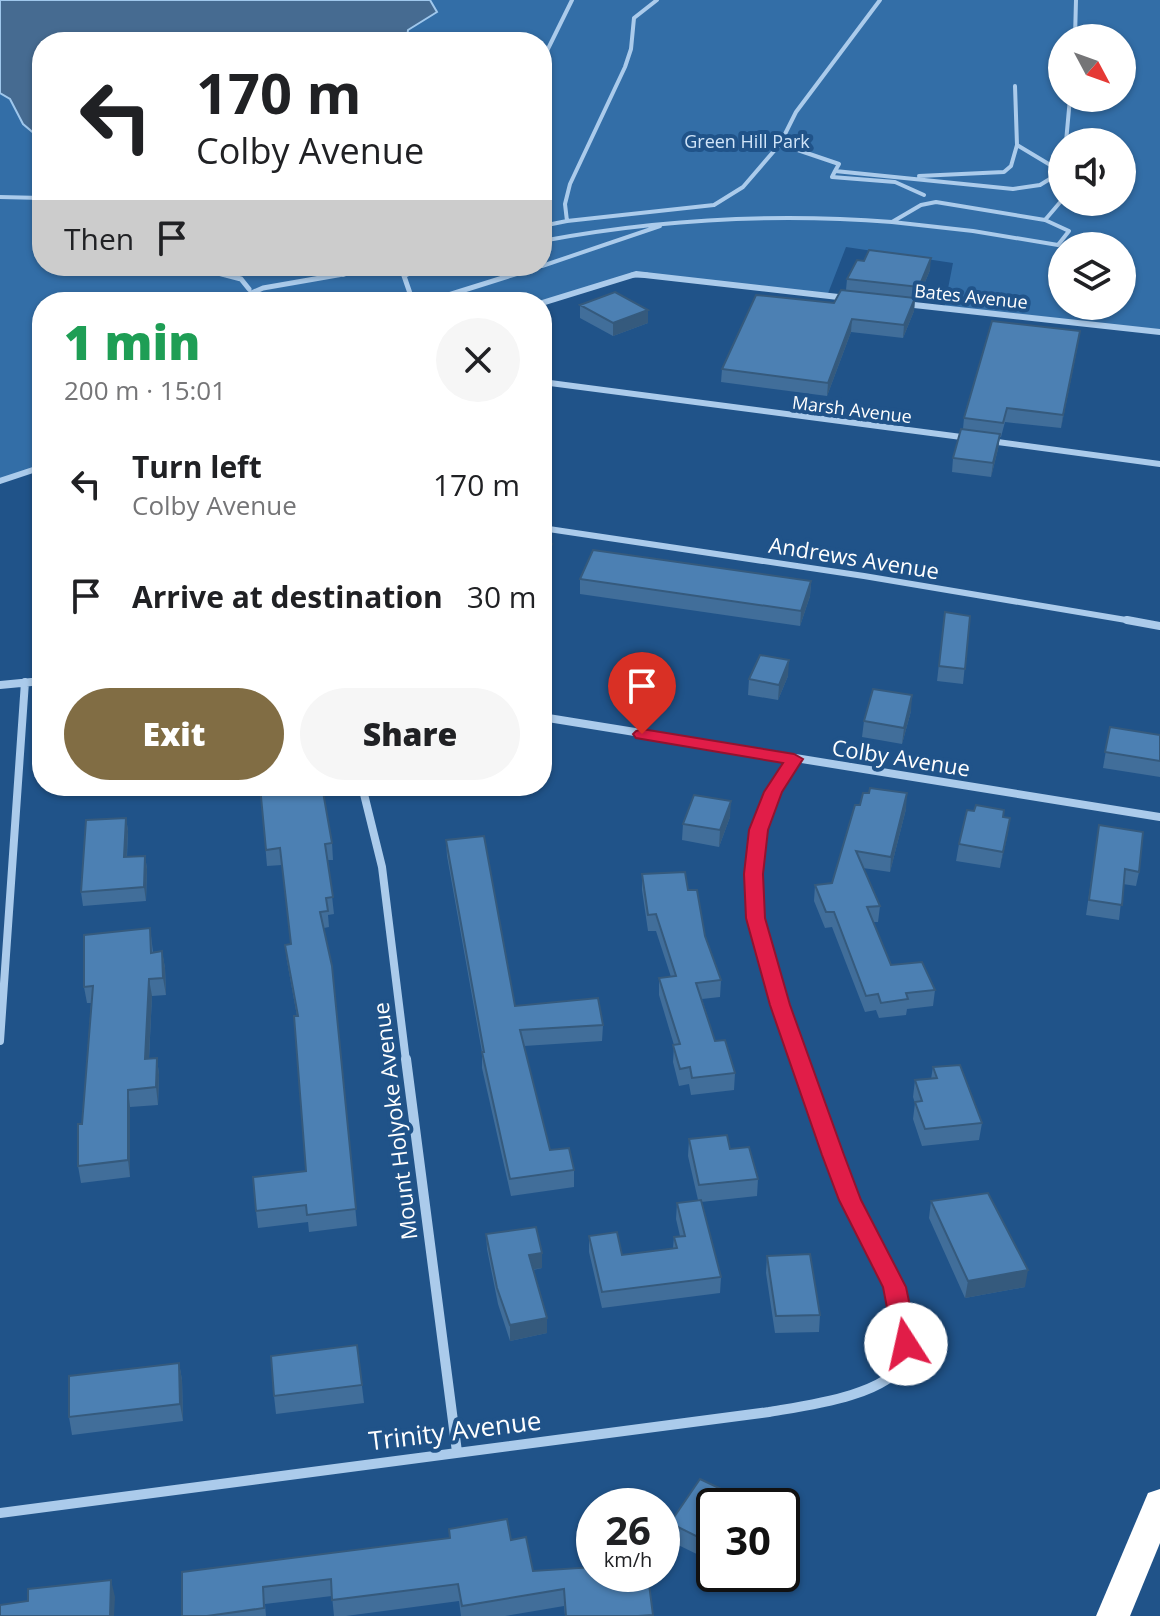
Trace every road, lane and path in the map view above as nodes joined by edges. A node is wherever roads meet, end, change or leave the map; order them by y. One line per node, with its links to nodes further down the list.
1 (572, 0): 6 (lane)
2 (657, 0): 17 (lane)
3 (880, 0): 8 (lane)
4 (1076, 0): 5 (lane)
5 (1075, 24)
6 (552, 41)
7 (1015, 86): 9 (lane)
8 (780, 144): 10 (lane); 17 (lane)
9 (1017, 145): 11 (lane); 11 (lane)
10 (835, 171): 11 (lane); 12 (lane)
11 (914, 178)
12 (924, 195)
13 (0, 197): 14 (lane)
14 (32, 198)
15 (1048, 216): 16 (lane)
16 (1045, 220): 19 (lane); 19 (lane)
17 (567, 221): 20 (lane)
18 (667, 223): 19 (lane); 21 (lane); 22 (lane)
19 (891, 223)
20 (552, 224)
21 (552, 240)
22 (552, 263)
23 (229, 276): 26 (lane)
24 (345, 276): 26 (lane)
25 (510, 276): 28 (lane)
26 (249, 289): 27 (lane)
27 (245, 292)
28 (458, 292)
29 (853, 299): 30 (street)
30 (552, 300)
31 (895, 303): 32 (street, Bates Avenue)
32 (1160, 332)
33 (552, 383): 34 (street, Marsh Avenue)
34 (1160, 464)
35 (32, 470): 36 (street)
36 (0, 481)
37 (552, 529): 38 (street, Andrews Avenue)
38 (1160, 626)
39 (25, 682): 40 (street); 41 (street); 46 (street)
40 (32, 682)
41 (0, 685)
42 (552, 719): 43 (street, Colby Avenue)
43 (794, 759): 45 (street, Colby Avenue); 47 (street, Trinity Avenue)
44 (364, 796): 47 (street, Mount Holyoke Avenue)
45 (1160, 817)
46 (0, 1041)
47 (457, 1452): 49 (street, Trinity Avenue)
48 (1160, 1503): 50 (highway)
49 (0, 1513)
50 (1113, 1616)

